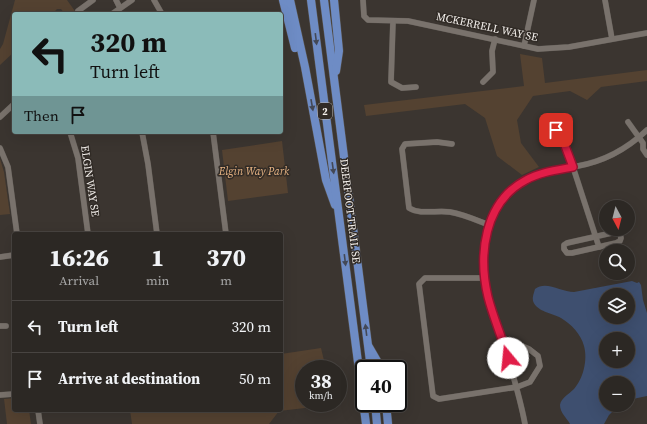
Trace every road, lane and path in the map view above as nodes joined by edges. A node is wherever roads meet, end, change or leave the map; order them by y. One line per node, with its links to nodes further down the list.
1 (116, 0): 13 (street)
2 (132, 0): 13 (street)
3 (154, 0): 16 (street)
4 (283, 0): 22 (highway)
5 (290, 0): 22 (highway)
6 (311, 0): 40 (highway, DEERFOOT TRAIL SE / 2, one-way to 40)
7 (324, 0): 23 (highway, DEERFOOT TRAIL SE / 2)
8 (334, 0): 23 (highway)
9 (364, 0): 17 (street, MCKERRELL WAY SE)
10 (534, 0): 21 (street)
11 (605, 0): 20 (street)
12 (89, 1): 14 (street)
13 (120, 8): 15 (street)
14 (78, 11)
15 (115, 12)
16 (161, 12)
17 (394, 21): 19 (street, MCKERRELL WAY SE); 25 (street)
18 (647, 33): 20 (street, MCKERRELL WAY SE)
19 (495, 39): 21 (street, MCKERRELL WAY SE); 24 (street)
20 (612, 39): 21 (street, MCKERRELL WAY SE)
21 (524, 46)
22 (305, 67): 40 (highway, one-way to 40)
23 (334, 82): 53 (highway, DEERFOOT TRAIL SE / 2, one-way to 23)
24 (483, 82)
25 (416, 87)
26 (12, 106): 27 (street)
27 (0, 117)
28 (628, 122): 34 (street)
29 (556, 130): 39 (street)
30 (647, 130): 34 (street)
31 (71, 134): 43 (street, ELGIN WAY SE)
32 (142, 134): 44 (street)
33 (213, 134): 45 (street)
34 (638, 138): 36 (street); 39 (street)
35 (452, 144): 41 (street)
36 (645, 144): 38 (street)
37 (0, 148): 42 (street)
38 (647, 155)
39 (573, 167): 41 (street); 46 (street)
40 (340, 221): 63 (highway, DEERFOOT TRAIL SE / 2, one-way to 63)
41 (489, 225): 51 (street)
42 (17, 232)
43 (88, 232)
44 (157, 232)
45 (226, 232)
46 (595, 236): 47 (street); 48 (street); 48 (street)
47 (613, 244)
48 (599, 247)
49 (12, 255): 50 (street)
50 (0, 257)
51 (484, 278): 52 (street); 56 (street)
52 (504, 343): 56 (street); 56 (street)
53 (368, 344): 54 (highway, DEERFOOT TRAIL SE / 2); 55 (highway)
54 (370, 360)
55 (377, 360)
56 (516, 387): 66 (street)
57 (12, 394): 58 (street)
58 (0, 395)
59 (38, 412): 62 (street)
60 (376, 412): 64 (highway)
61 (387, 412): 65 (highway)
62 (40, 424)
63 (366, 424)
64 (378, 424)
65 (388, 424)
66 (525, 424)

